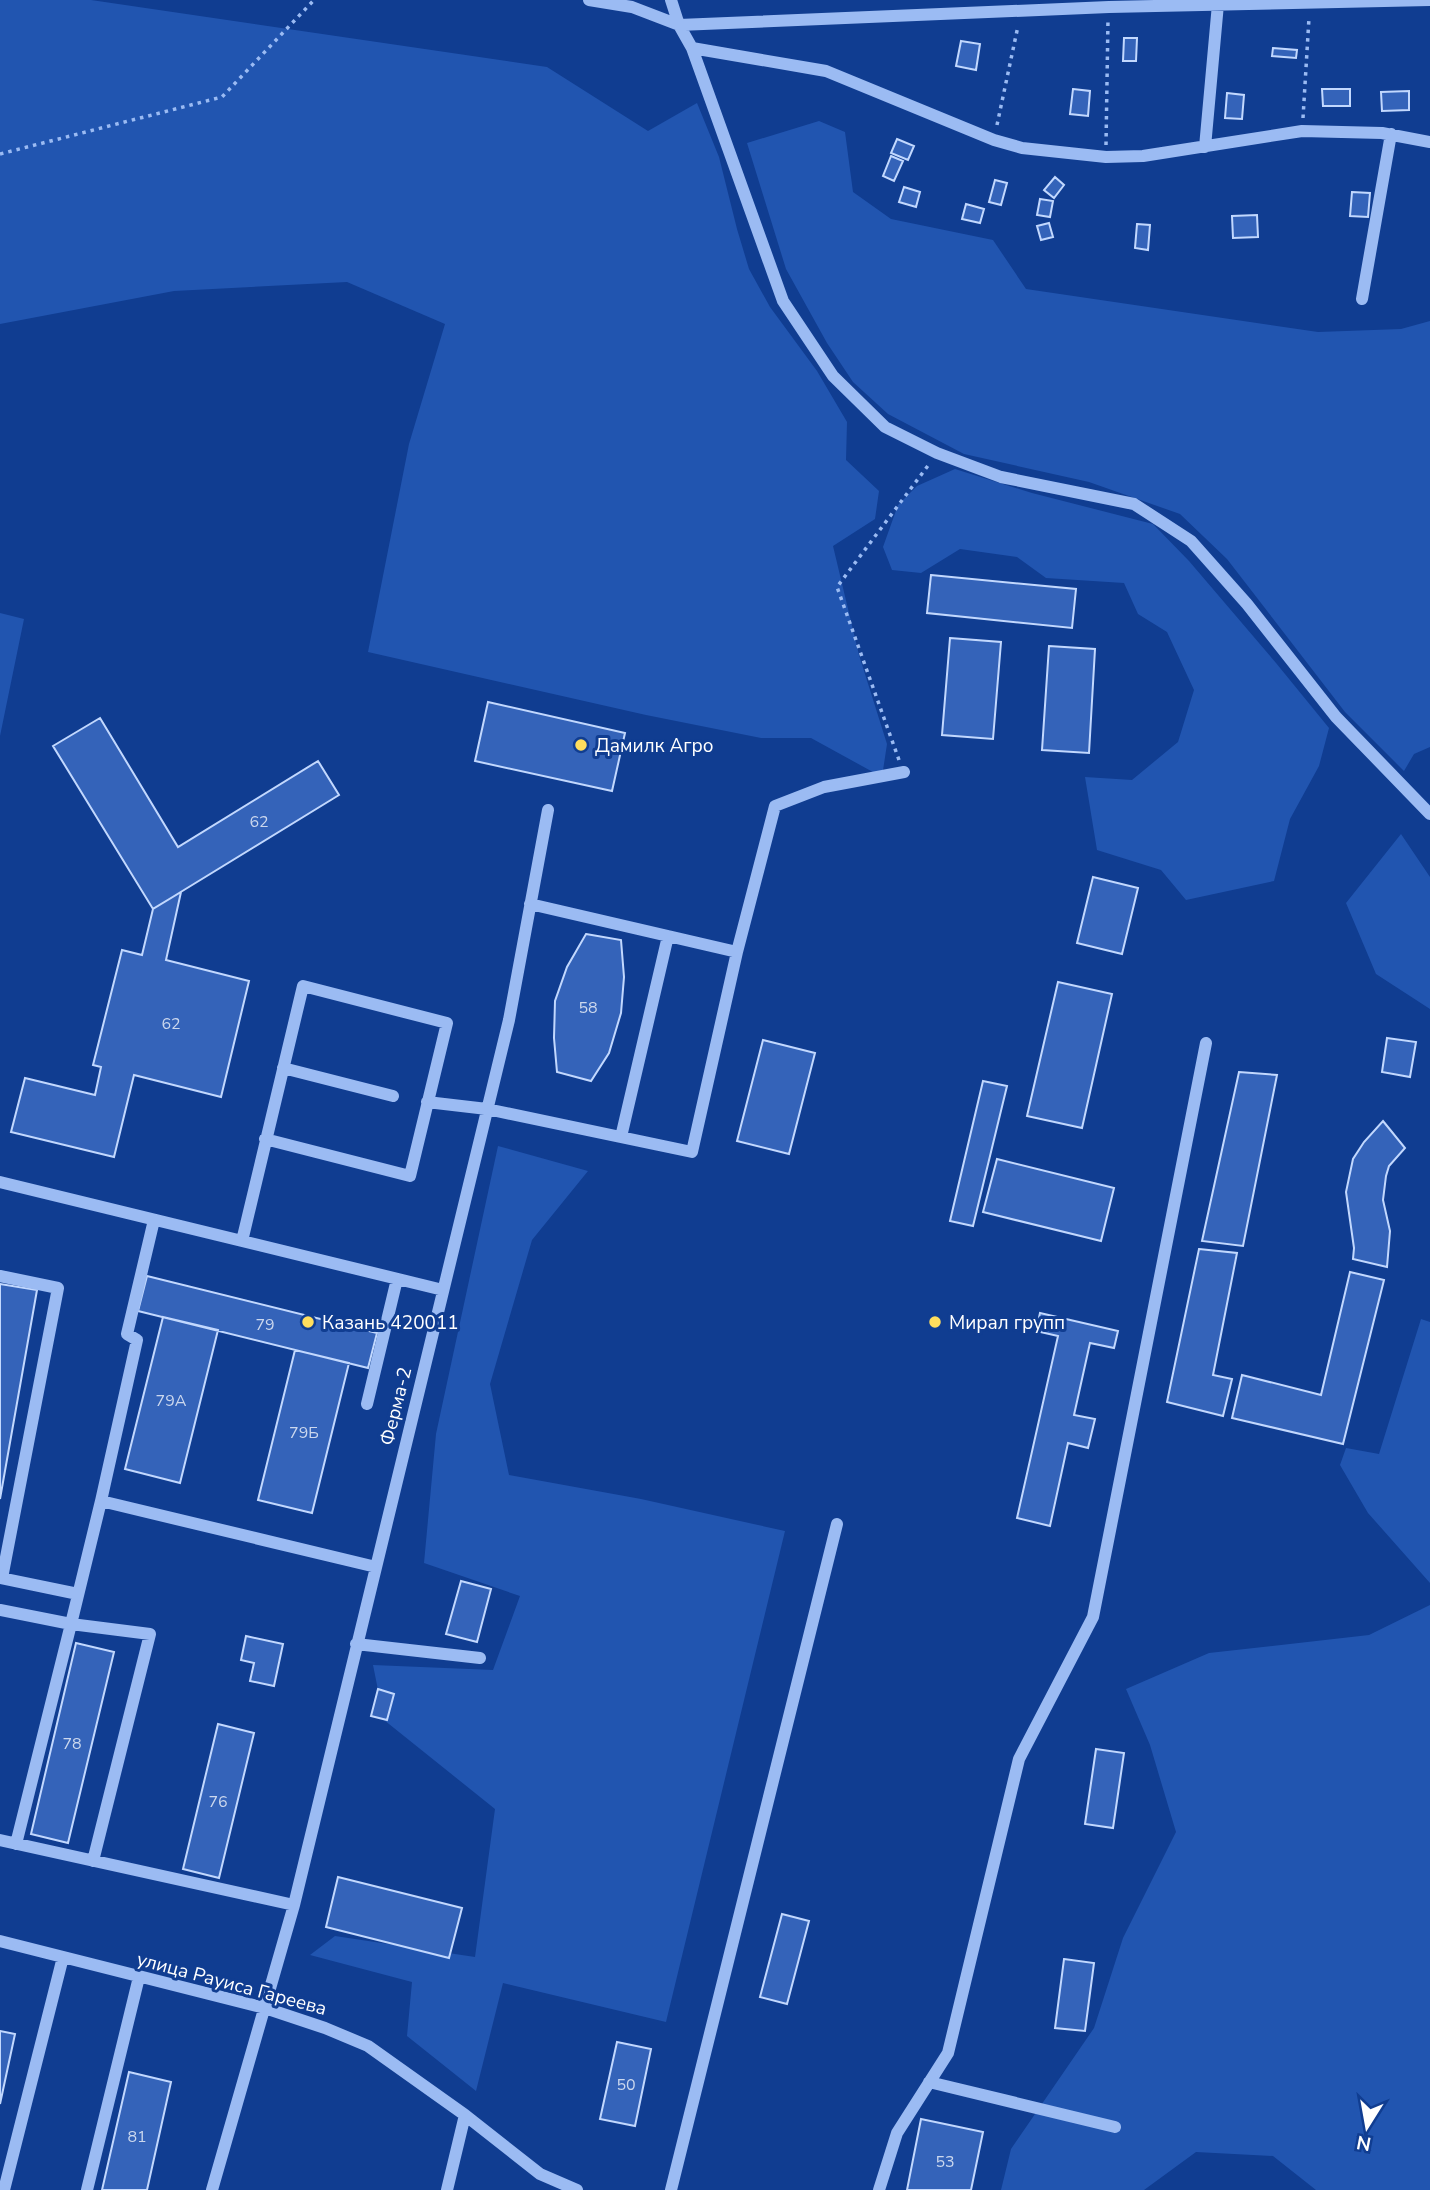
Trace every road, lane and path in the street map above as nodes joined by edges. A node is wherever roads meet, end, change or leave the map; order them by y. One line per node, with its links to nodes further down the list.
1 (314, 0): 16 (path)
2 (589, 0): 9 (street)
3 (671, 0): 9 (street)
4 (1430, 1): 5 (street)
5 (1310, 2): 6 (street); 11 (path)
6 (1218, 4): 7 (street); 15 (street)
7 (1109, 7): 8 (street); 17 (path)
8 (1021, 10): 9 (street); 13 (path)
9 (680, 25): 10 (street)
10 (692, 48): 13 (street); 19 (street)
11 (1302, 131): 12 (street); 15 (street)
12 (1391, 134): 14 (street); 18 (street)
13 (994, 141): 17 (street)
14 (1430, 142)
15 (1205, 147): 17 (street)
16 (0, 155)
17 (1106, 157)
18 (1362, 299)
19 (937, 453): 20 (path); 22 (street)
20 (904, 772): 25 (street)
21 (548, 810): 23 (street, Ферма-2)
22 (1430, 814)
23 (530, 904): 24 (street); 30 (street, Ферма-2)
24 (668, 936): 25 (street); 31 (street)
25 (737, 952): 31 (street)
26 (1206, 1043): 57 (street)
27 (283, 1068): 28 (street); 29 (street); 32 (street)
28 (393, 1096)
29 (427, 1102): 30 (street); 32 (street)
30 (486, 1109): 31 (street); 38 (street, Ферма-2)
31 (621, 1137)
32 (265, 1139): 35 (street)
33 (0, 1182): 34 (street)
34 (154, 1220): 35 (street); 40 (street)
35 (242, 1241): 37 (street)
36 (0, 1276): 43 (street)
37 (397, 1279): 38 (street); 39 (street)
38 (443, 1290): 42 (street, Ферма-2)
39 (368, 1404)
40 (101, 1501): 42 (street); 44 (street)
41 (837, 1524): 65 (street)
42 (376, 1567): 47 (street, Ферма-2)
43 (1, 1578): 44 (street)
44 (78, 1594): 46 (street)
45 (0, 1610): 46 (street)
46 (71, 1624): 50 (street); 51 (street)
47 (356, 1644): 48 (street); 52 (street, Ферма-2)
48 (480, 1658)
49 (0, 1840): 50 (street)
50 (16, 1844): 51 (street)
51 (93, 1861): 52 (street)
52 (294, 1905): 56 (street, Ферма-2)
53 (0, 1941): 54 (street, улица Рауиса Гареева)
54 (63, 1957): 55 (street, улица Рауиса Гареева); 60 (street)
55 (139, 1977): 56 (street, улица Рауиса Гареева); 61 (street)
56 (265, 2008): 58 (street, улица Рауиса Гареева); 62 (street, Ферма-2)
57 (929, 2082): 59 (street); 66 (street)
58 (465, 2115): 63 (street); 64 (street, улица Рауиса Гареева)
59 (1115, 2127)
60 (4, 2190)
61 (87, 2190)
62 (212, 2190)
63 (447, 2190)
64 (577, 2190)
65 (671, 2190)
66 (879, 2190)

